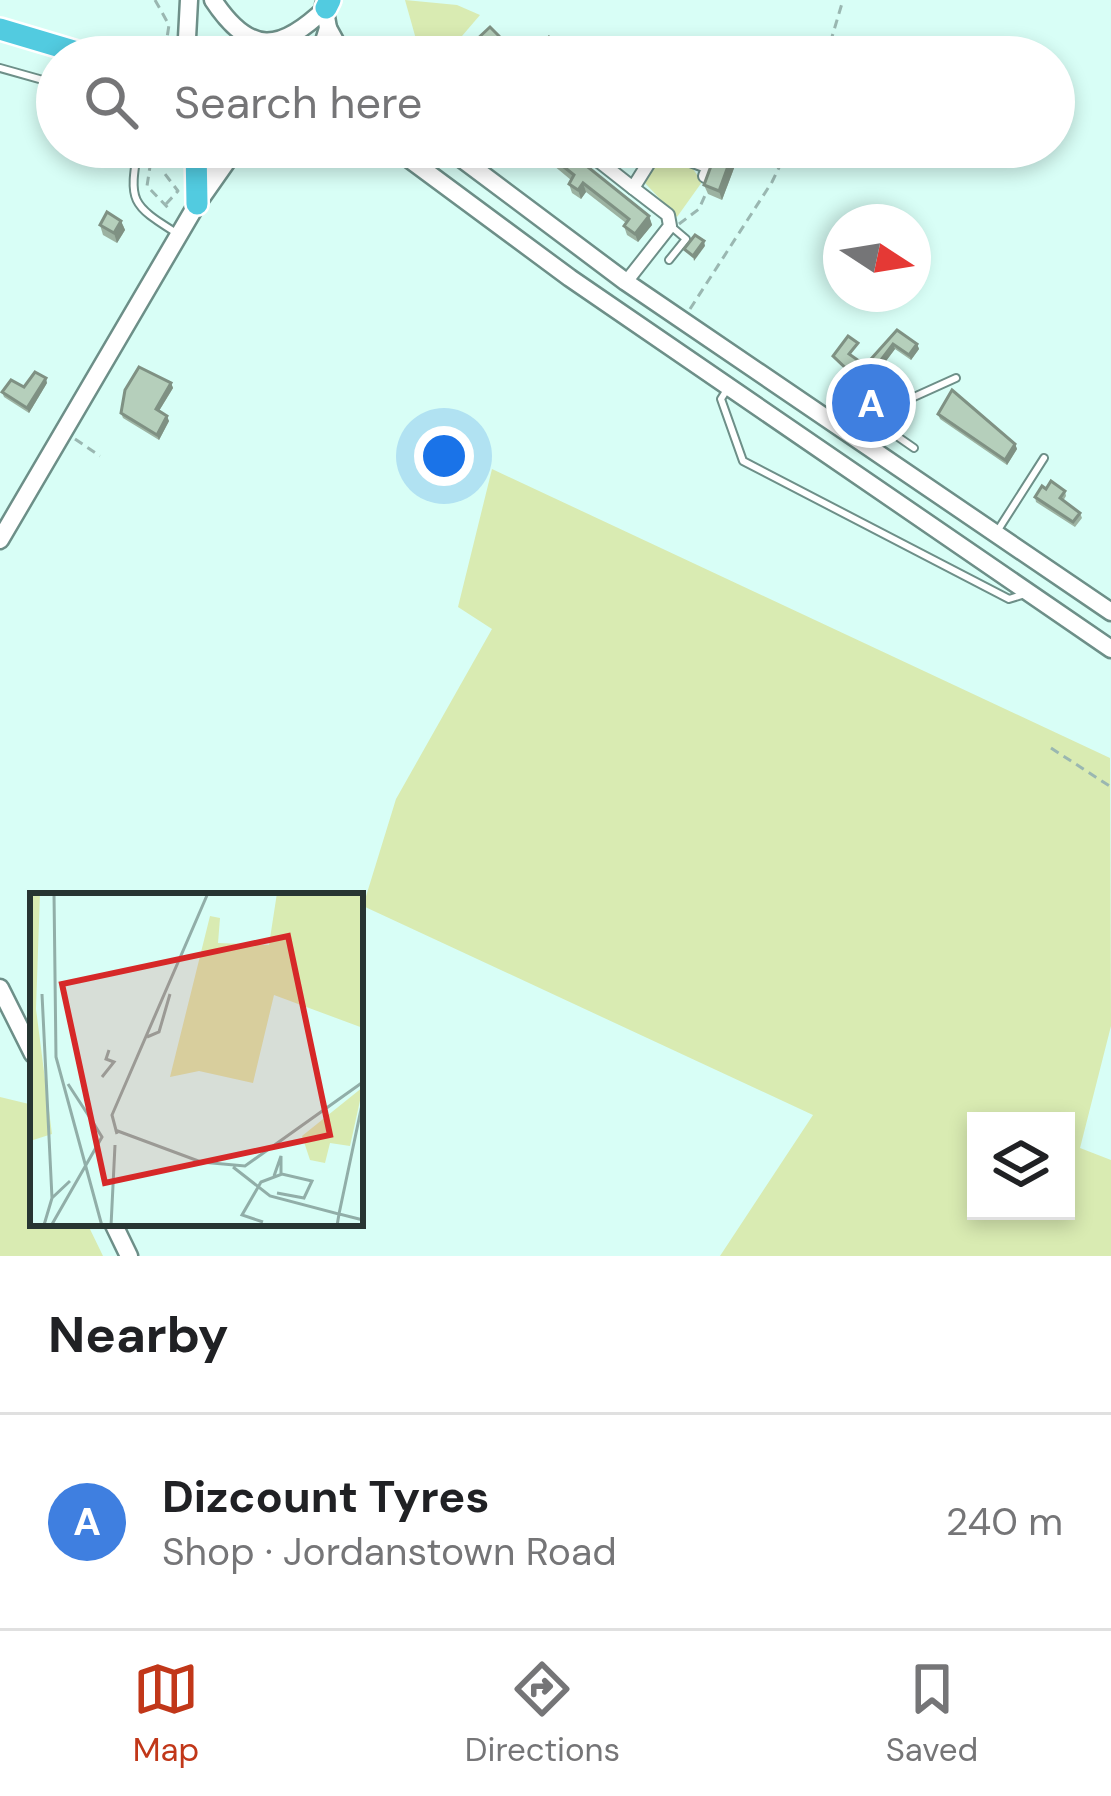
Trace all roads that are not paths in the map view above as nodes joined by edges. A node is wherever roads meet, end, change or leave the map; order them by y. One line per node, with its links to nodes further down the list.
1 (189, 0): 5 (main road)
2 (213, 0): 6 (main road)
3 (326, 9): 7 (main road)
4 (0, 29): 8 (highway)
5 (187, 36)
6 (248, 36)
7 (293, 36)
8 (33, 40): 9 (highway); 10 (highway)
9 (36, 41)
10 (36, 41)
11 (0, 68): 12 (lane)
12 (36, 78)
13 (136, 168): 26 (lane)
14 (195, 168): 24 (highway)
15 (208, 168): 24 (main road)
16 (229, 168): 24 (main road)
17 (422, 168): 30 (main road)
18 (474, 168): 28 (main road)
19 (608, 168): 23 (street)
20 (645, 168): 23 (street)
21 (709, 168): 22 (street)
22 (706, 176)
23 (633, 188): 25 (street)
24 (200, 200): 26 (main road)
25 (670, 226): 27 (lane); 28 (street)
26 (179, 235): 36 (main road)
27 (669, 260)
28 (626, 282): 31 (main road)
29 (956, 378): 32 (lane)
30 (728, 388): 37 (main road); 37 (lane)
31 (837, 427): 32 (lane); 35 (main road)
32 (886, 428): 33 (lane)
33 (914, 448)
34 (1044, 458): 35 (lane)
35 (996, 533): 38 (main road)
36 (0, 540)
37 (1031, 592): 39 (main road)
38 (1111, 612)
39 (1111, 650)
40 (0, 988): 41 (main road)
41 (30, 1048)
42 (114, 1226): 43 (main road)
43 (129, 1256)

